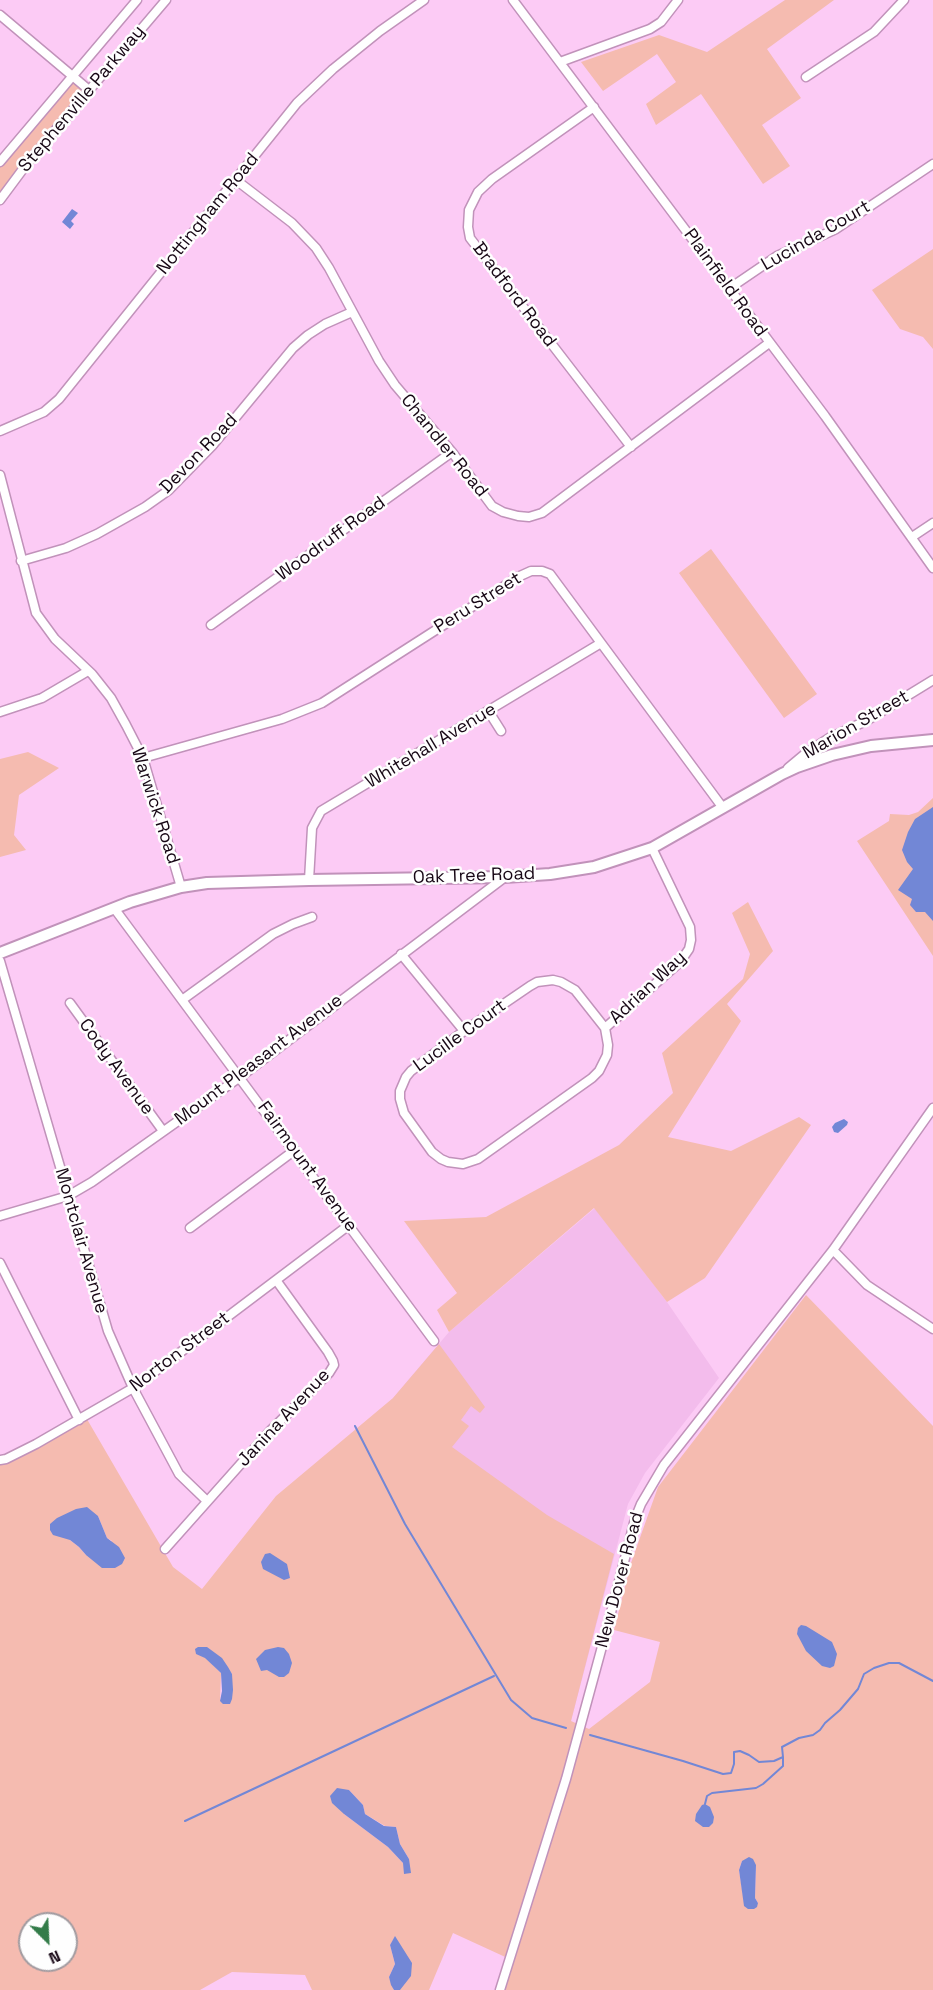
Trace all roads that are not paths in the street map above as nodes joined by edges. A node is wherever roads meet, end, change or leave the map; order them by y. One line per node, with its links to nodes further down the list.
1 (137, 0): 9 (street, Stephenville Parkway)
2 (166, 0): 11 (street, Stephenville Parkway)
3 (424, 0): 15 (street, Nottingham Road)
4 (513, 0): 8 (street, Plainfield Road)
5 (678, 0): 8 (street)
6 (904, 0): 10 (street)
7 (0, 15): 9 (street)
8 (560, 62): 12 (street, Plainfield Road)
9 (71, 76): 11 (street); 13 (street, Stephenville Parkway)
10 (806, 77)
11 (89, 90): 16 (street, Stephenville Parkway)
12 (594, 107): 17 (street, Plainfield Road); 21 (street, Bradford Road)
13 (0, 162)
14 (933, 164): 17 (street, Lucinda Court)
15 (236, 180): 18 (street, Chandler Road); 20 (street, Nottingham Road)
16 (0, 200)
17 (730, 288): 19 (street, Plainfield Road)
18 (352, 312): 22 (street, Chandler Road); 26 (street, Devon Road)
19 (770, 343): 21 (street, Chandler Road); 25 (street, Plainfield Road)
20 (0, 430)
21 (631, 447): 22 (street, Chandler Road)
22 (452, 452): 28 (street, Woodruff Road)
23 (0, 475): 26 (street, Warwick Road)
24 (933, 523): 25 (street)
25 (912, 537): 27 (street, Plainfield Road)
26 (21, 561): 30 (street, Warwick Road)
27 (933, 568)
28 (211, 625)
29 (601, 643): 33 (street, Whitehall Avenue); 36 (street, Peru Street); 38 (street, Peru Street)
30 (88, 671): 32 (street); 36 (street, Warwick Road)
31 (933, 680): 37 (street, Marion Street)
32 (0, 712)
33 (489, 712): 34 (street); 41 (street, Whitehall Avenue)
34 (501, 731)
35 (933, 740): 37 (main road, Oak Tree Road)
36 (143, 758): 42 (street, Warwick Road)
37 (782, 774): 38 (main road, Oak Tree Road)
38 (723, 808): 39 (main road, Oak Tree Road)
39 (652, 848): 40 (main road, Oak Tree Road); 50 (street, Adrian Way)
40 (504, 877): 41 (main road, Oak Tree Road); 46 (street, Mount Pleasant Avenue)
41 (309, 880): 42 (main road, Oak Tree Road)
42 (181, 887): 43 (main road, Oak Tree Road)
43 (114, 908): 45 (main road, Oak Tree Road); 48 (street, Fairmount Avenue)
44 (312, 917): 48 (street)
45 (0, 953)
46 (401, 954): 51 (street); 52 (street, Mount Pleasant Avenue)
47 (0, 961): 56 (street, Montclair Avenue)
48 (182, 1000): 52 (street, Fairmount Avenue)
49 (70, 1003): 54 (street, Cody Avenue)
50 (605, 1028): 51 (street, Lucille Court); 51 (street, Lucille Court)
51 (464, 1031)
52 (240, 1077): 54 (street, Mount Pleasant Avenue); 55 (street, Fairmount Avenue)
53 (933, 1108): 60 (street, New Dover Road)
54 (163, 1131): 56 (street, Mount Pleasant Avenue)
55 (295, 1150): 58 (street, Fairmount Avenue); 59 (street)
56 (68, 1196): 57 (street, Mount Pleasant Avenue); 65 (street, Montclair Avenue)
57 (0, 1216)
58 (349, 1225): 62 (street, Norton Street); 64 (street, Fairmount Avenue)
59 (190, 1228)
60 (833, 1250): 63 (street); 70 (street, New Dover Road)
61 (0, 1263): 66 (street)
62 (276, 1280): 65 (street, Norton Street); 68 (street, Janina Avenue)
63 (933, 1329)
64 (434, 1341)
65 (133, 1388): 66 (street, Norton Street); 68 (street, Montclair Avenue)
66 (79, 1420): 67 (street, Norton Street)
67 (0, 1460)
68 (207, 1501): 69 (street, Janina Avenue)
69 (165, 1549)
70 (500, 1990)

